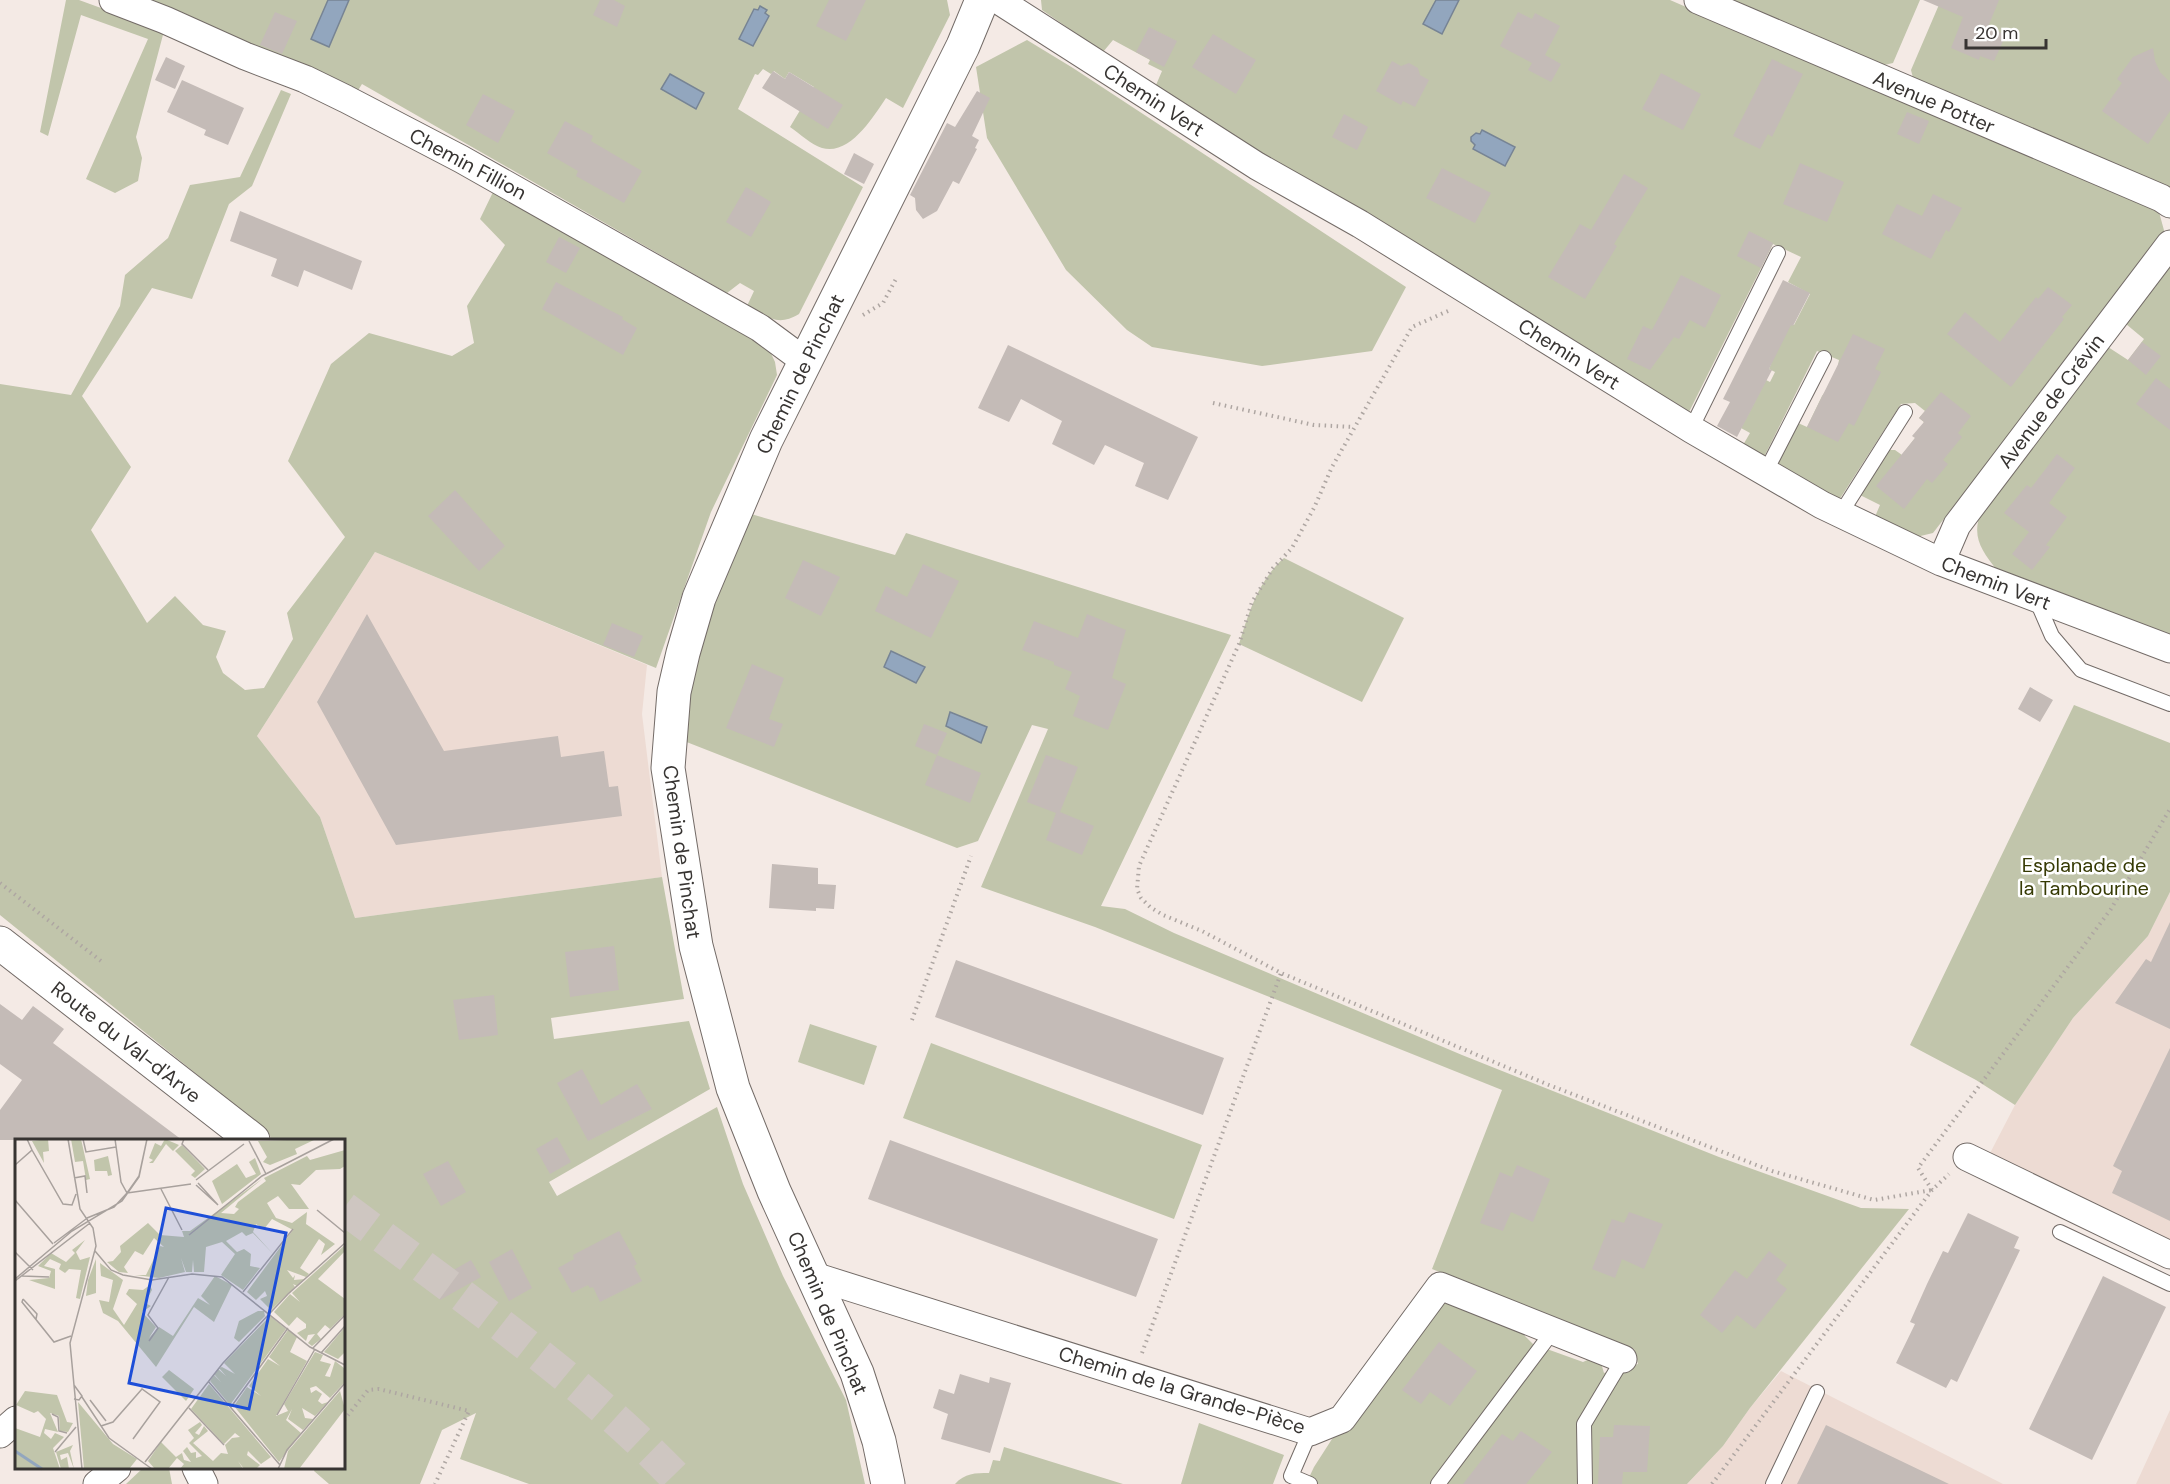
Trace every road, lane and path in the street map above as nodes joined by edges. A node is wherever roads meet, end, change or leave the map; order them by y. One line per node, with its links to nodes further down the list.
1 (113, 0): 12 (street, Chemin Fillion)
2 (982, 0): 12 (street, Chemin de Pinchat)
3 (998, 0): 16 (street, Chemin Vert)
4 (1698, 0): 5 (street, Avenue Potter)
5 (2170, 204)
6 (2170, 244): 19 (street, Avenue de Crévin)
7 (1778, 253): 16 (lane)
8 (897, 277): 10 (path)
9 (1448, 311): 15 (path)
10 (858, 318)
11 (1824, 358): 17 (lane)
12 (806, 362): 35 (street, Chemin de Pinchat)
13 (1213, 403): 15 (path)
14 (1905, 412): 18 (lane)
15 (1355, 427): 28 (path)
16 (1691, 429): 17 (street, Chemin Vert)
17 (1765, 472): 18 (street, Chemin Vert)
18 (1841, 513): 19 (street, Chemin Vert)
19 (1941, 562): 20 (street, Chemin Vert)
20 (2036, 598): 21 (street, Chemin Vert); 22 (lane)
21 (2170, 649)
22 (2170, 704)
23 (2170, 809): 32 (path)
24 (971, 856): 29 (path)
25 (0, 883): 27 (path)
26 (0, 943): 30 (street, Route du Val-d'Arve)
27 (101, 961)
28 (1281, 973): 32 (path); 39 (path)
29 (912, 1020)
30 (252, 1139)
31 (1967, 1157): 34 (street)
32 (1932, 1190): 54 (path)
33 (2060, 1232): 36 (lane)
34 (2170, 1255)
35 (814, 1276): 39 (street, Chemin de la Grande-Pièce); 50 (street, Chemin de Pinchat)
36 (2170, 1284)
37 (1553, 1331): 38 (street, Chemin de la Grande-Pièce); 43 (street, Chemin de la Grande-Pièce); 52 (lane)
38 (1623, 1359): 53 (lane)
39 (1134, 1376): 43 (street, Chemin de la Grande-Pièce)
40 (1817, 1392): 55 (lane)
41 (345, 1419): 49 (path)
42 (15, 1421): 44 (street)
43 (1310, 1432): 51 (lane)
44 (0, 1434)
45 (115, 1469): 47 (street)
46 (197, 1469): 48 (street)
47 (97, 1484)
48 (204, 1484)
49 (435, 1484)
50 (888, 1484)
51 (1310, 1484)
52 (1438, 1484)
53 (1585, 1484)
54 (1712, 1484)
55 (1773, 1484)

